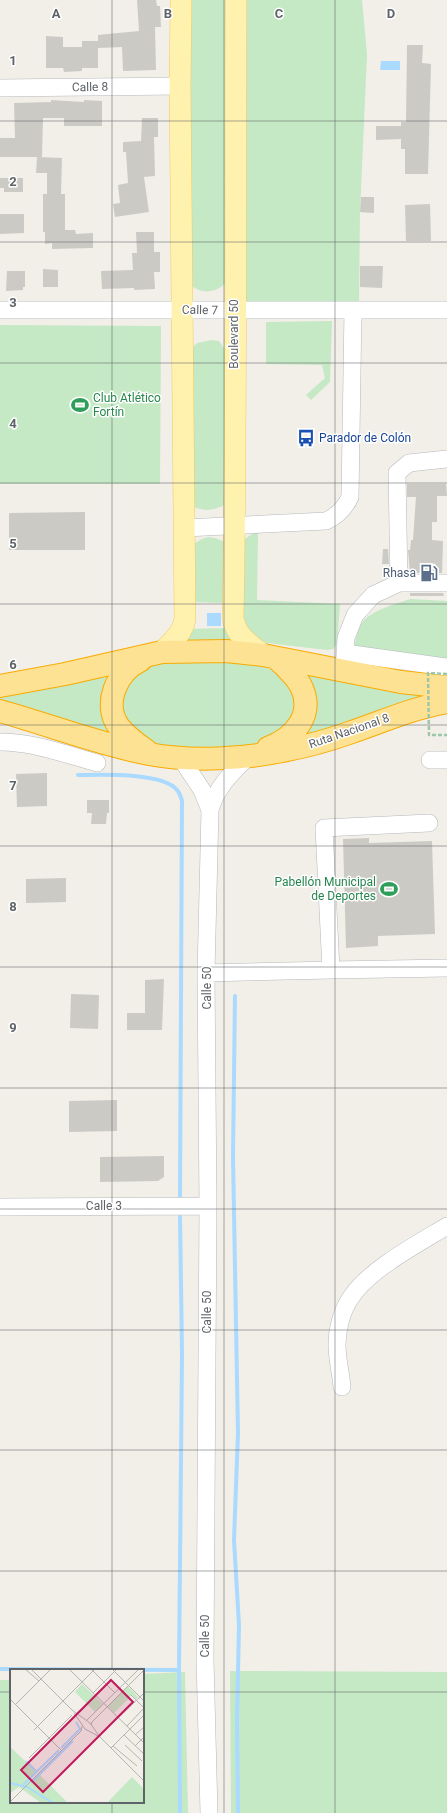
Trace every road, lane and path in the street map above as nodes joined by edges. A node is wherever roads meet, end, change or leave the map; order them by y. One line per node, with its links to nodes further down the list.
1 (181, 0): 3 (main road)
2 (236, 0): 9 (main road, Boulevard 50)
3 (180, 86): 4 (street, Calle 8); 6 (main road)
4 (0, 88)
5 (0, 310): 6 (street, Calle 7)
6 (182, 310): 9 (street, Calle 7); 12 (main road)
7 (353, 310): 8 (street, Calle 7); 9 (street, Calle 7); 11 (street)
8 (447, 310)
9 (234, 311): 11 (main road, Boulevard 50)
10 (447, 459): 13 (street)
11 (235, 526): 12 (street); 16 (main road, Boulevard 50)
12 (185, 528): 15 (main road)
13 (399, 583): 14 (street); 17 (street)
14 (447, 583)
15 (155, 655): 16 (highway); 20 (highway); 26 (highway)
16 (270, 656): 17 (highway); 27 (highway, Ruta Nacional 8)
17 (344, 663): 18 (street); 21 (highway)
18 (447, 666)
19 (447, 674): 24 (path, bridge)
20 (0, 686)
21 (447, 687)
22 (447, 702): 27 (highway, Ruta Nacional 8)
23 (0, 711): 26 (highway, Ruta Nacional 8)
24 (447, 735)
25 (0, 742): 31 (street)
26 (150, 754): 28 (highway, Ruta Nacional 8)
27 (250, 756): 28 (highway, Ruta Nacional 8); 32 (street, Calle 50)
28 (180, 757): 32 (street, Calle 50)
29 (430, 760): 30 (street)
30 (447, 760)
31 (97, 763)
32 (210, 810): 36 (street, Calle 50)
33 (429, 823): 35 (street)
34 (447, 968): 35 (street)
35 (331, 970): 36 (street)
36 (206, 973): 37 (street, Calle 50)
37 (208, 1206): 38 (street, Calle 3); 41 (street, Calle 50)
38 (0, 1207)
39 (447, 1226): 40 (street)
40 (342, 1387)
41 (209, 1813)

